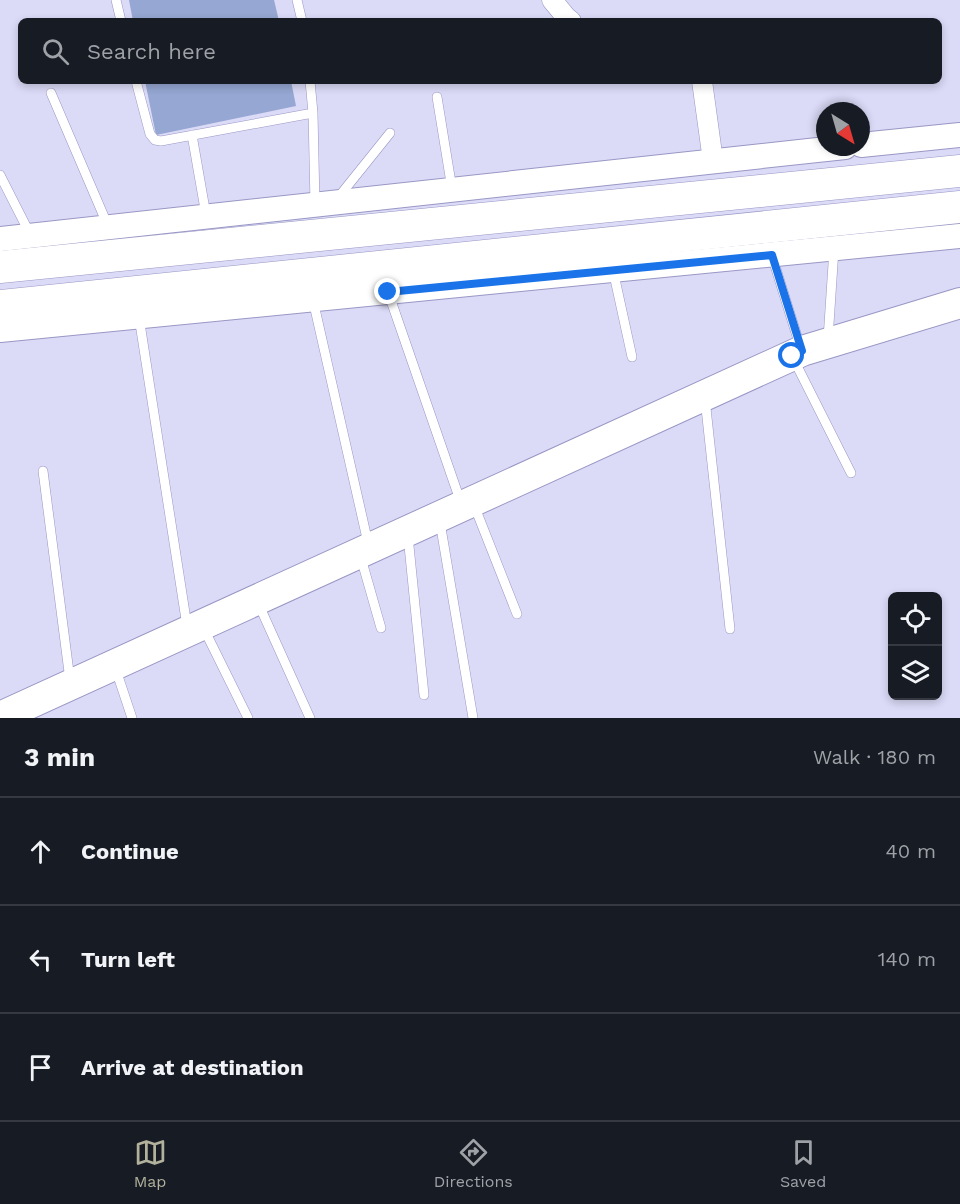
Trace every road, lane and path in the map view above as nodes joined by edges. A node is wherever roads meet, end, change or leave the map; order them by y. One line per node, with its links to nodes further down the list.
1 (116, 0): 4 (lane)
2 (297, 0): 5 (lane)
3 (552, 0): 6 (street)
4 (120, 18)
5 (301, 18)
6 (567, 18)
7 (137, 84): 14 (lane)
8 (310, 84): 12 (lane)
9 (702, 84): 18 (street)
10 (51, 93): 25 (lane)
11 (436, 97): 21 (lane)
12 (313, 112): 14 (lane); 22 (lane)
13 (390, 133): 22 (lane)
14 (192, 135): 24 (lane)
15 (960, 135): 16 (street)
16 (870, 144)
17 (816, 150): 18 (street)
18 (713, 161): 21 (street)
19 (960, 171): 31 (highway)
20 (0, 175): 26 (lane)
21 (453, 190): 22 (street)
22 (325, 204): 24 (street)
23 (960, 207): 36 (highway)
24 (206, 217): 25 (street)
25 (109, 227): 26 (street)
26 (31, 236): 28 (street)
27 (960, 236): 29 (street)
28 (0, 239)
29 (834, 249): 30 (street); 39 (lane)
30 (772, 255): 32 (street); 39 (lane)
31 (0, 267)
32 (613, 270): 33 (street); 40 (lane)
33 (388, 292): 34 (street); 44 (lane)
34 (313, 300): 37 (street); 46 (lane)
35 (960, 303): 39 (main road)
36 (0, 306)
37 (139, 317): 38 (street); 49 (lane)
38 (0, 330)
39 (807, 350): 41 (main road); 43 (lane)
40 (632, 357)
41 (705, 395): 44 (main road); 51 (lane)
42 (43, 471): 53 (lane)
43 (851, 473)
44 (458, 508): 45 (main road); 48 (lane); 59 (lane)
45 (407, 531): 46 (main road); 54 (lane)
46 (364, 551): 47 (main road); 50 (lane)
47 (256, 600): 49 (main road); 58 (lane)
48 (517, 614)
49 (195, 628): 52 (main road); 57 (lane)
50 (381, 628)
51 (730, 629)
52 (114, 665): 53 (main road); 56 (lane)
53 (70, 685): 55 (main road)
54 (424, 695)
55 (0, 717)
56 (132, 718)
57 (248, 718)
58 (310, 718)
59 (473, 718)

